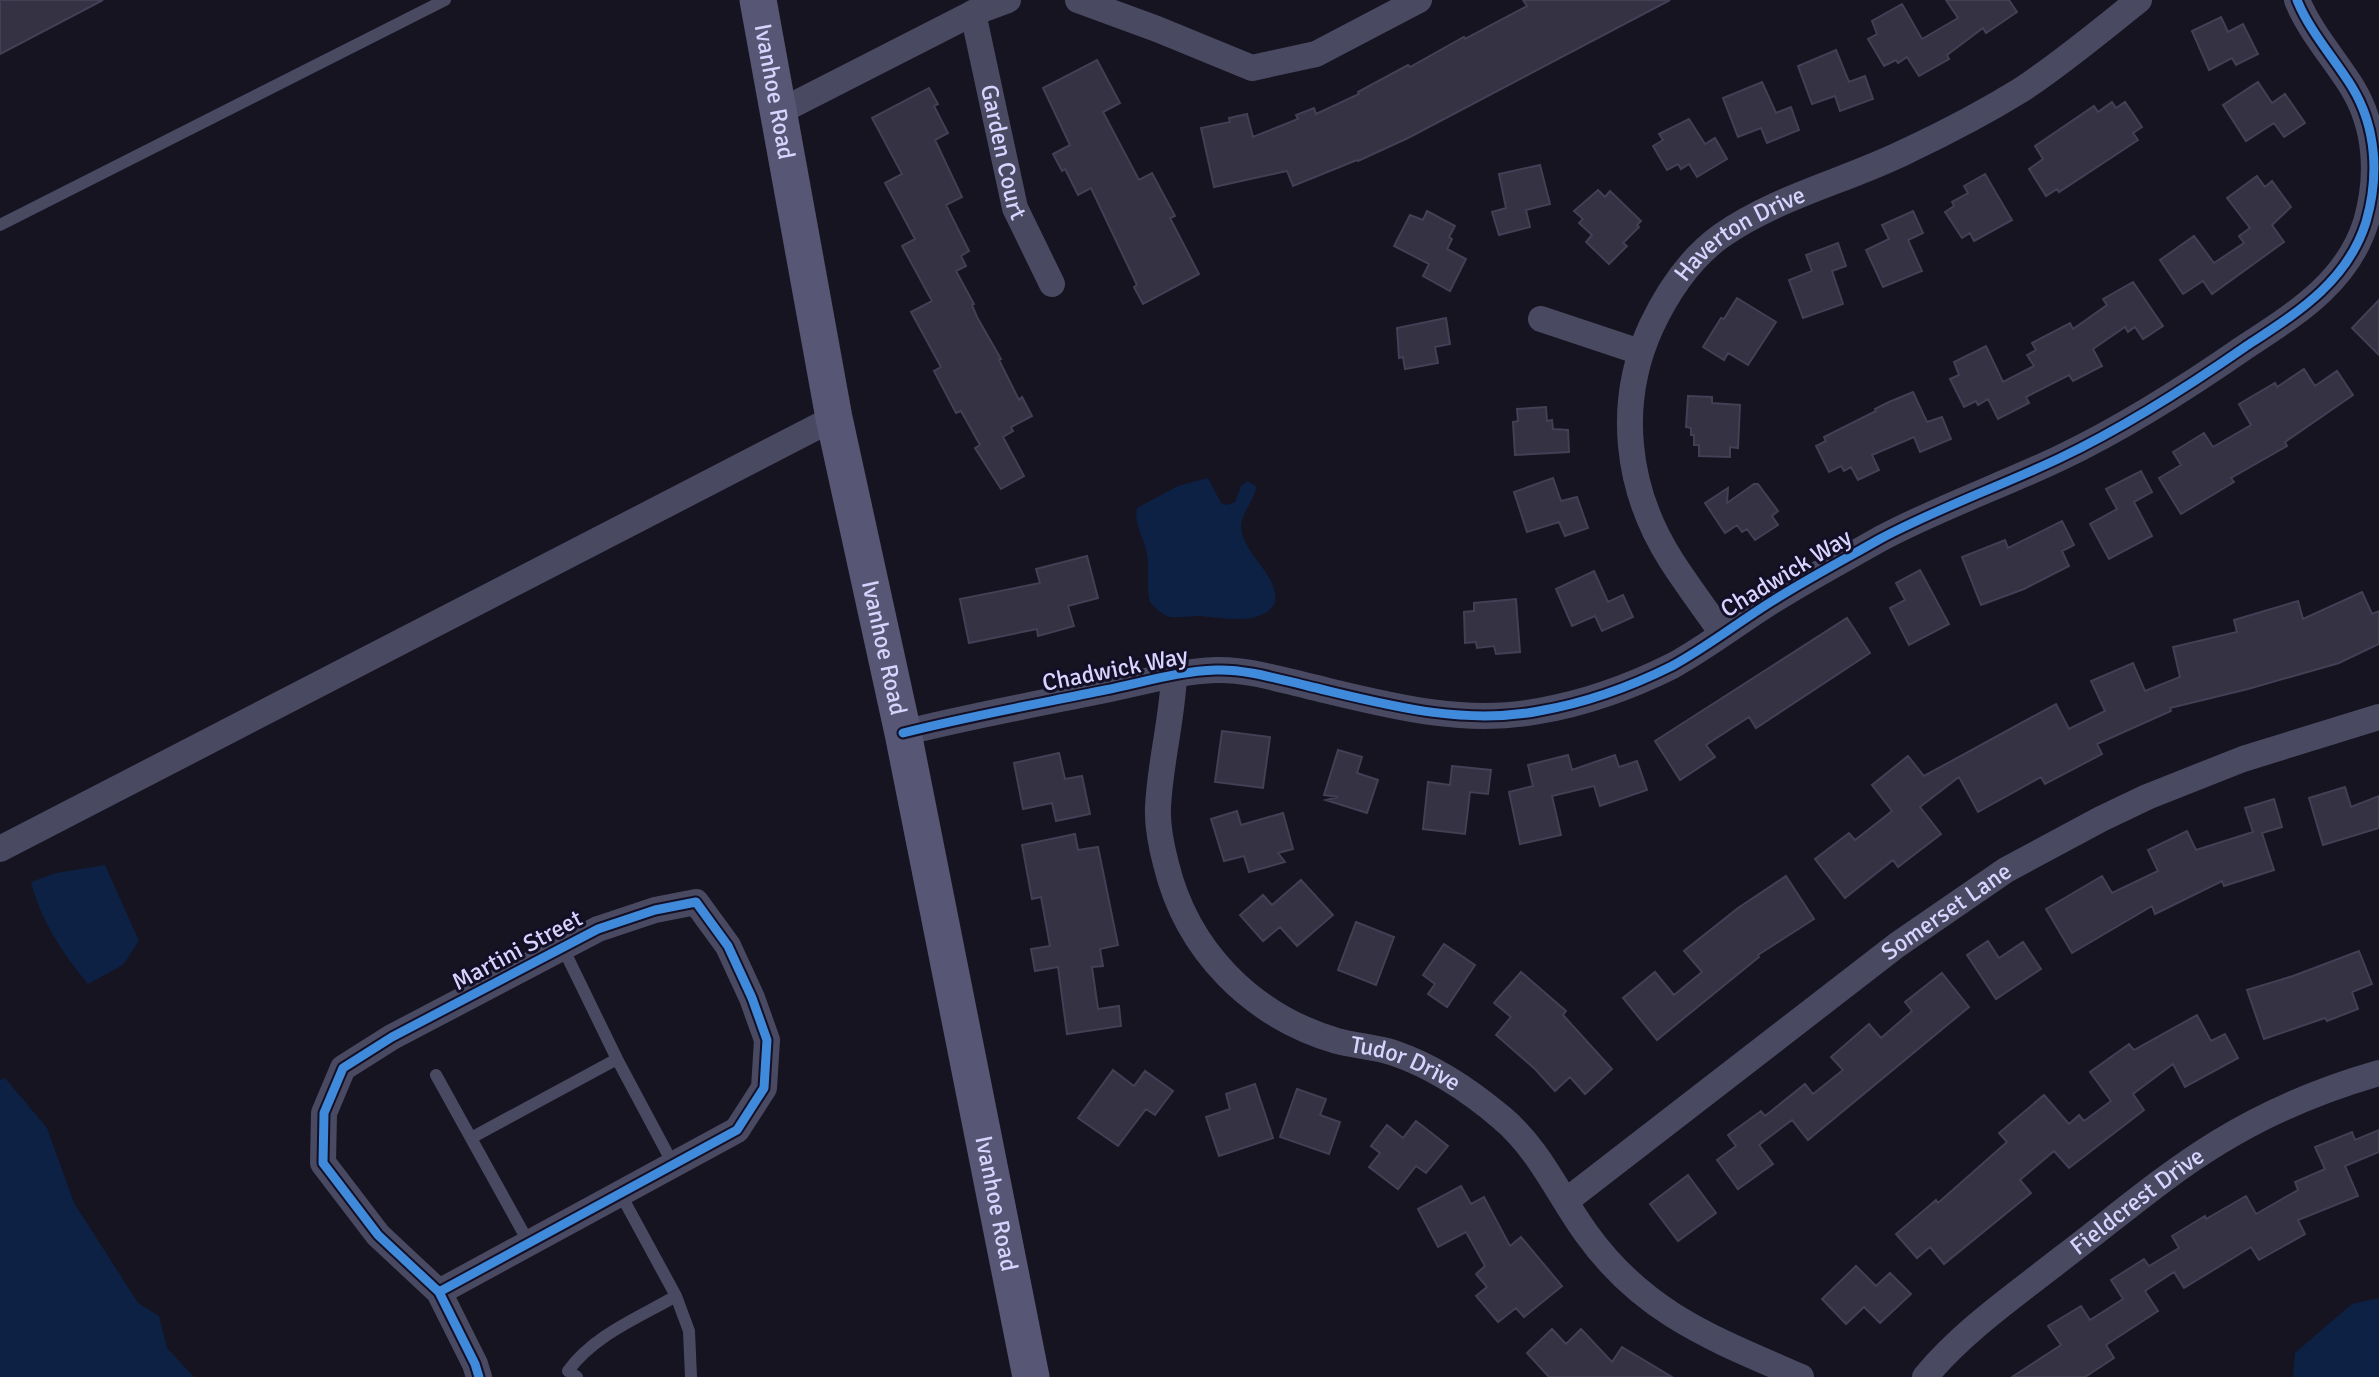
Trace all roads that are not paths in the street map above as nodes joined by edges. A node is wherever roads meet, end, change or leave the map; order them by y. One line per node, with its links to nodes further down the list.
1 (445, 0): 10 (lane)
2 (758, 0): 9 (main road, Ivanhoe Road)
3 (1008, 0): 8 (street)
4 (1078, 0): 5 (street)
5 (1419, 0)
6 (2139, 0): 13 (street, Haverton Drive)
7 (2297, 0): 15 (street, Chadwick Way)
8 (973, 13): 9 (street); 11 (street, Garden Court)
9 (779, 112): 14 (main road, Ivanhoe Road)
10 (0, 225)
11 (1052, 284)
12 (1541, 318): 13 (street)
13 (1640, 352): 15 (street, Haverton Drive)
14 (834, 418): 18 (main road, Ivanhoe Road); 19 (street)
15 (1722, 634): 16 (street, Chadwick Way)
16 (1174, 676): 18 (street, Chadwick Way); 27 (street, Tudor Drive)
17 (2379, 717): 27 (street, Somerset Lane)
18 (903, 733): 34 (main road, Ivanhoe Road)
19 (0, 849)
20 (562, 946): 21 (lane); 25 (street, Martini Street); 29 (street, Martini Street)
21 (617, 1059): 24 (lane); 25 (lane)
22 (2379, 1073): 36 (street, Fieldcrest Drive)
23 (436, 1075): 24 (lane)
24 (471, 1138): 28 (lane)
25 (673, 1164): 26 (street, Martini Street)
26 (620, 1193): 28 (street, Martini Street); 30 (lane)
27 (1566, 1201): 35 (street, Tudor Drive)
28 (529, 1243): 29 (street, Martini Street)
29 (439, 1292): 31 (street, Martini Street)
30 (676, 1296): 32 (lane); 33 (lane)
31 (479, 1377)
32 (577, 1377)
33 (691, 1377)
34 (1031, 1377)
35 (1801, 1377)
36 (1924, 1377)

